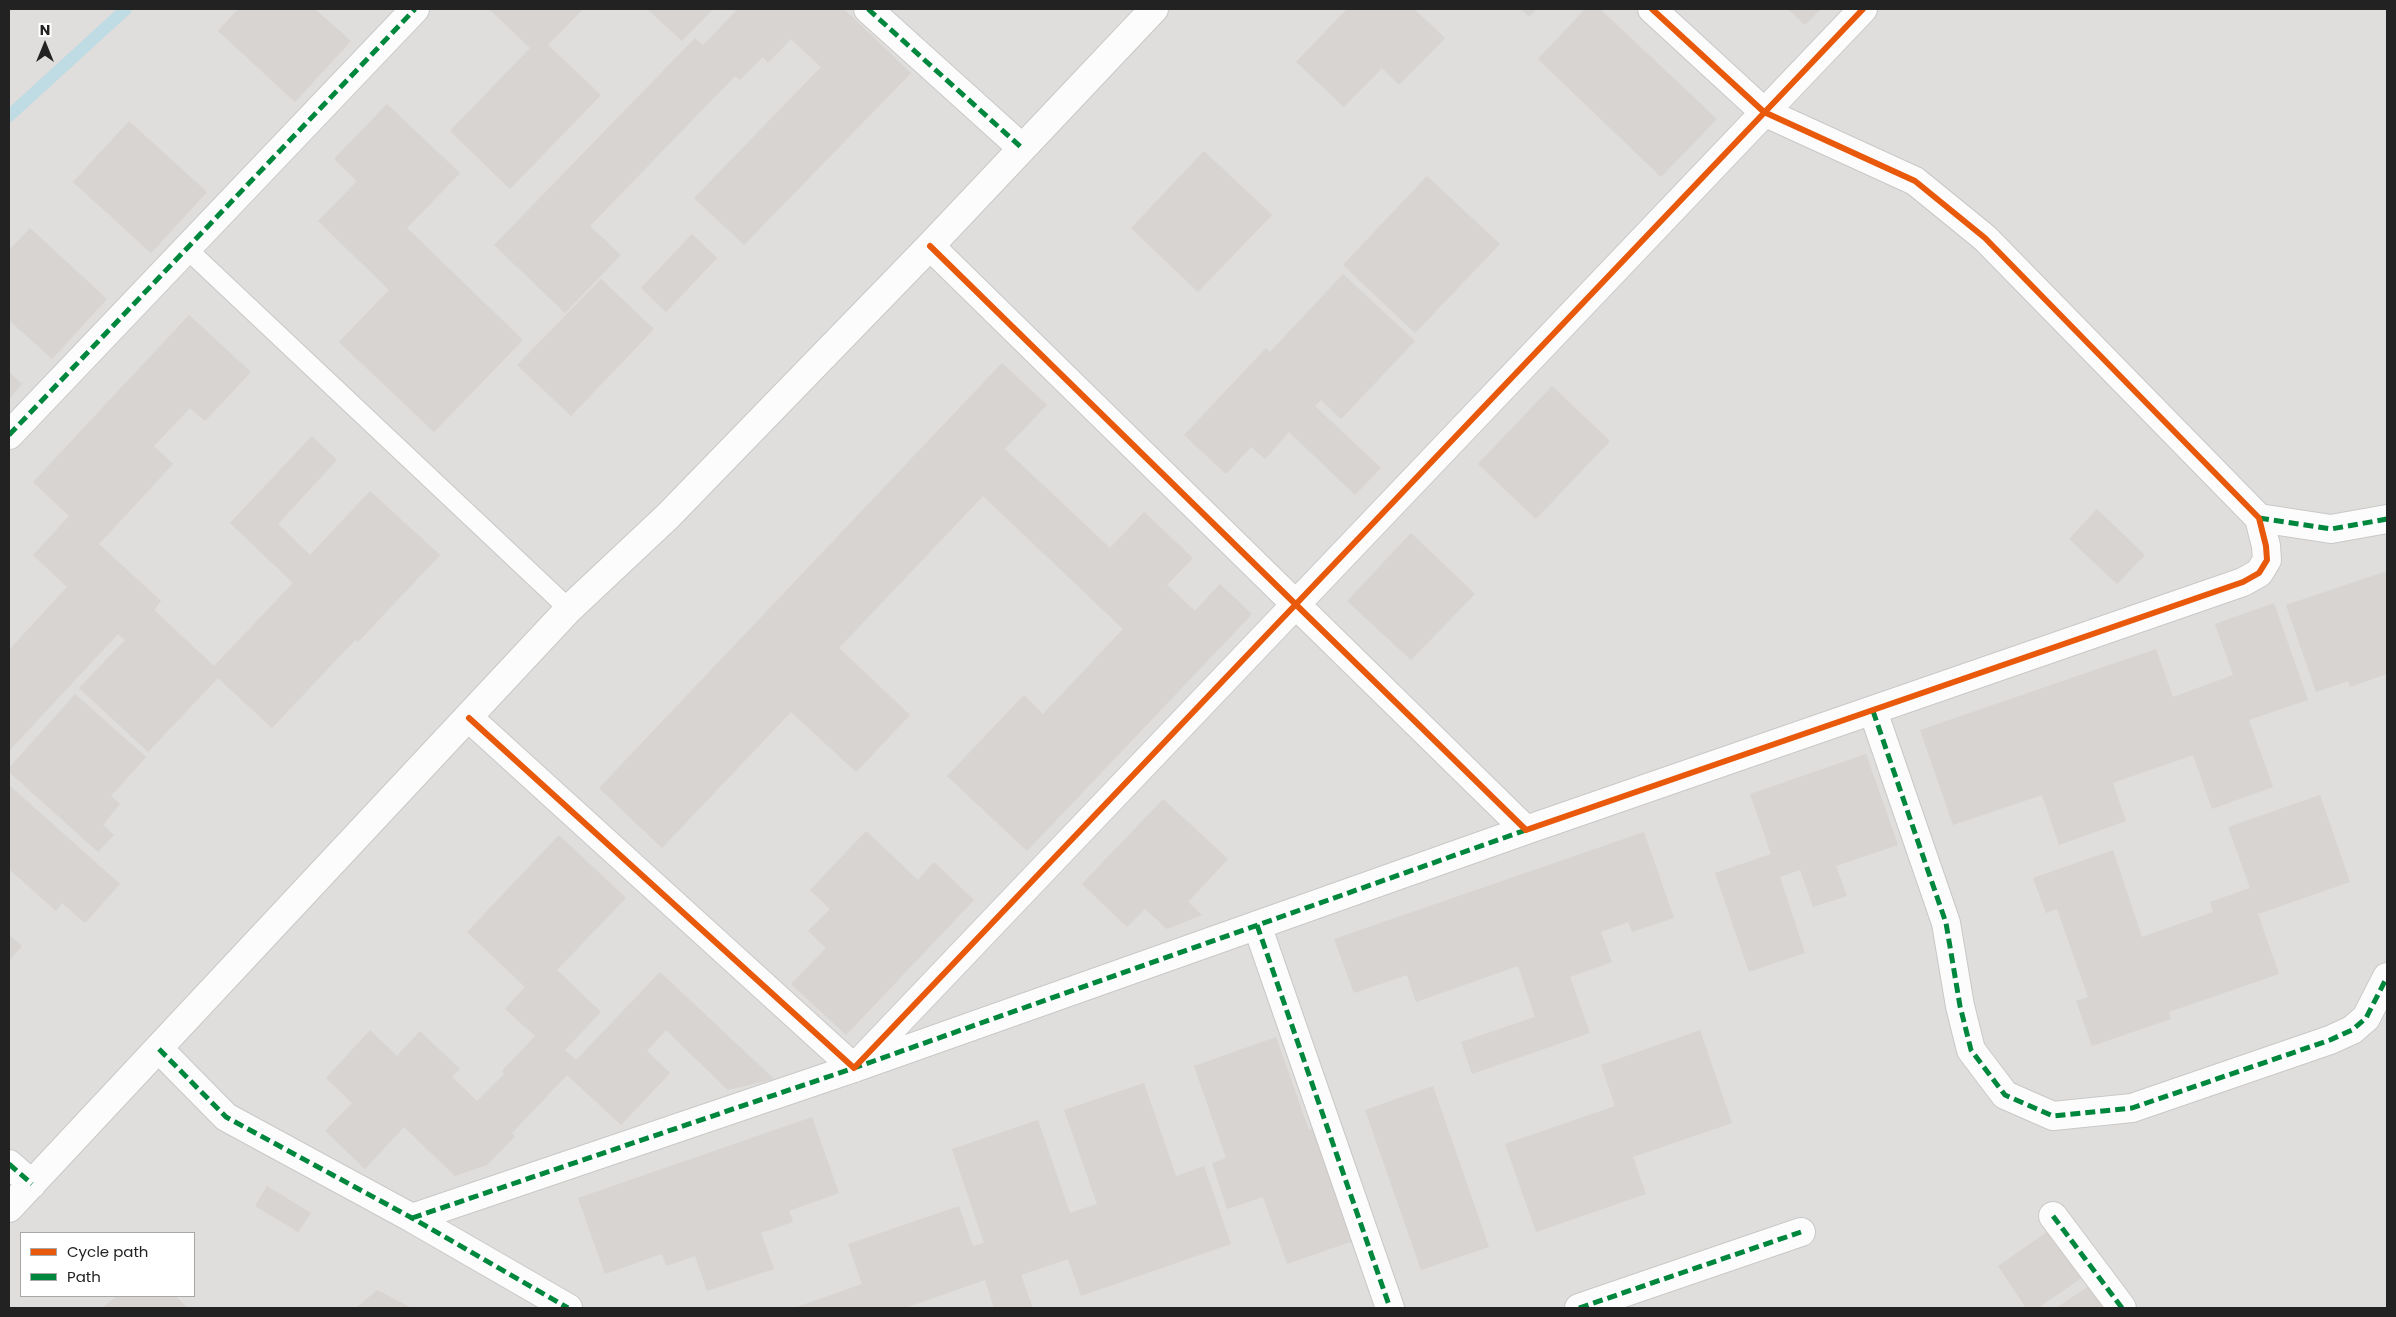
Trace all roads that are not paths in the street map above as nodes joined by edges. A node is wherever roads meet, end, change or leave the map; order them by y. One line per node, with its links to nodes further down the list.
1 (415, 9): 9 (street)
2 (868, 9): 7 (street)
3 (1154, 9): 7 (street)
4 (1652, 9): 6 (street)
5 (1863, 9): 6 (street)
6 (1764, 112): 11 (street); 13 (street)
7 (1022, 148): 8 (street)
8 (930, 246): 13 (street); 14 (street)
9 (187, 249): 10 (street); 14 (lane)
10 (9, 435)
11 (2259, 518): 12 (street); 15 (street)
12 (2387, 519)
13 (1295, 603): 17 (street); 21 (street)
14 (569, 609): 16 (street)
15 (1872, 710): 17 (street); 19 (street)
16 (468, 718): 20 (street); 21 (street)
17 (1526, 830): 18 (street)
18 (1257, 926): 21 (street); 29 (street)
19 (2387, 977)
20 (159, 1049): 23 (street); 26 (street)
21 (854, 1068): 26 (street)
22 (9, 1164): 23 (street)
23 (32, 1184): 24 (street)
24 (9, 1208)
25 (2053, 1216): 31 (street)
26 (412, 1218): 28 (street)
27 (1801, 1232): 30 (street)
28 (568, 1308)
29 (1390, 1308)
30 (1579, 1308)
31 (2122, 1308)

